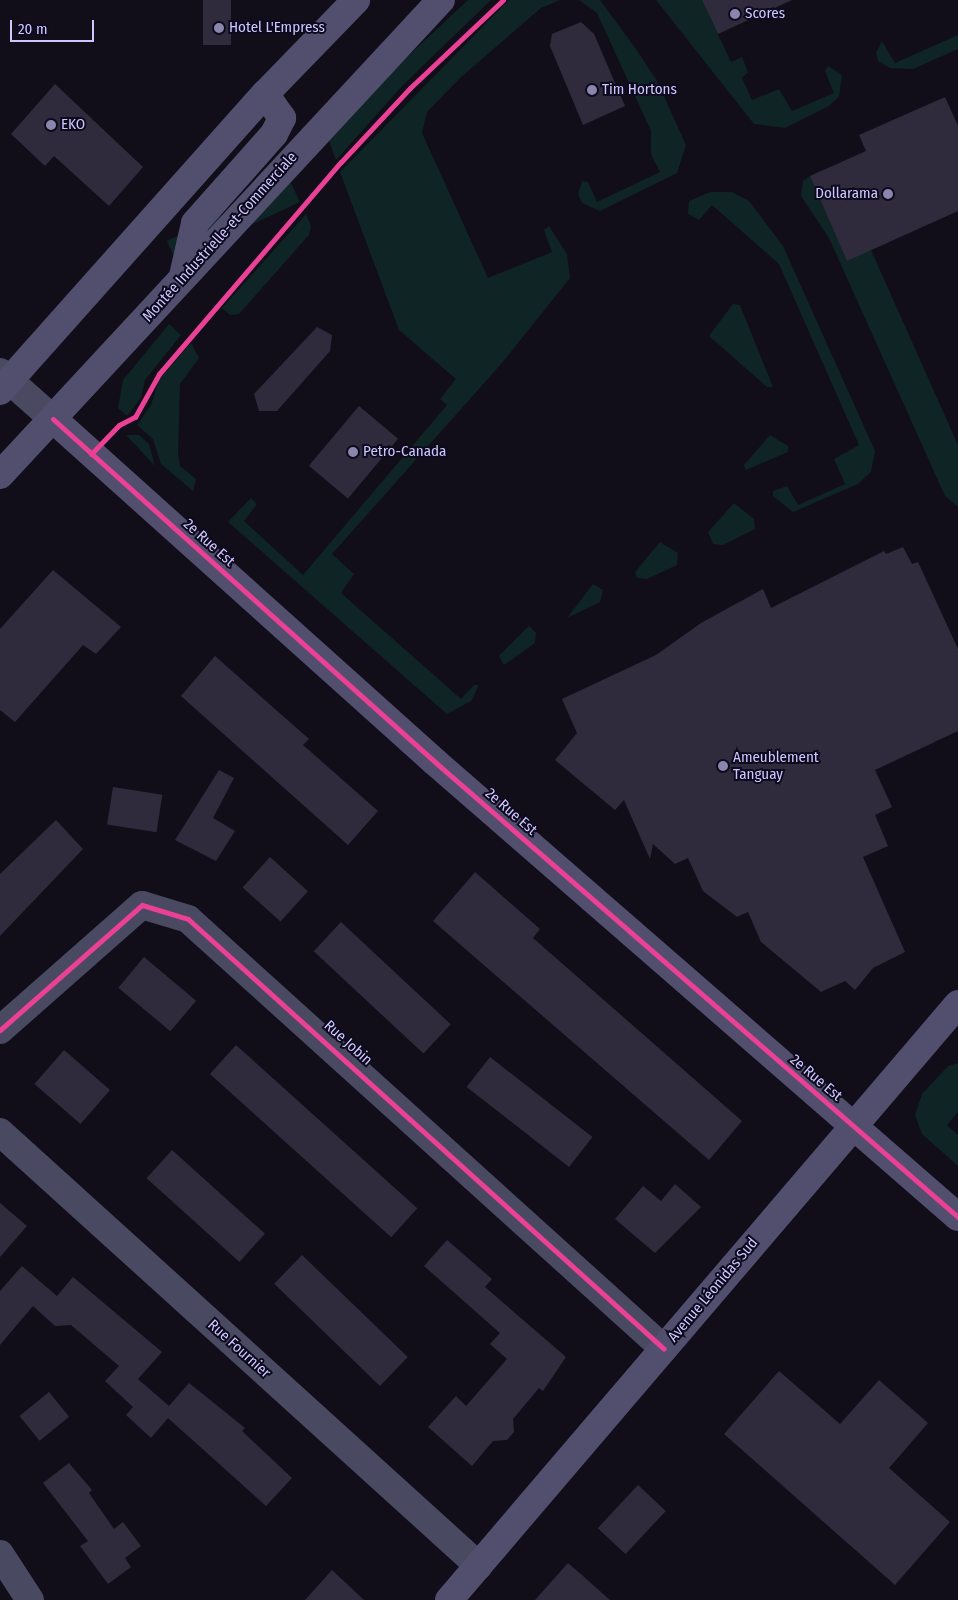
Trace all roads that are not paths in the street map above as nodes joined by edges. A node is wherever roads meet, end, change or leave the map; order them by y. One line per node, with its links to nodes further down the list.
1 (356, 0): 3 (street)
2 (441, 0): 4 (street, Montée Industrielle-et-Commerciale)
3 (265, 94): 4 (street); 5 (street)
4 (183, 278): 6 (street, Montée Industrielle-et-Commerciale)
5 (3, 381): 6 (street)
6 (53, 420): 7 (street, Montée Industrielle-et-Commerciale); 10 (street, 2e Rue Est)
7 (0, 475)
8 (958, 1004): 10 (street, Avenue Léonidas Sud)
9 (0, 1030): 13 (street, Rue Jobin)
10 (852, 1124): 12 (street, 2e Rue Est); 13 (street, Avenue Léonidas Sud)
11 (0, 1132): 15 (street, Rue Fournier)
12 (958, 1217)
13 (664, 1349): 15 (street, Avenue Léonidas Sud)
14 (0, 1554): 16 (street)
15 (479, 1566): 17 (street, Avenue Léonidas Sud)
16 (30, 1600)
17 (449, 1600)

